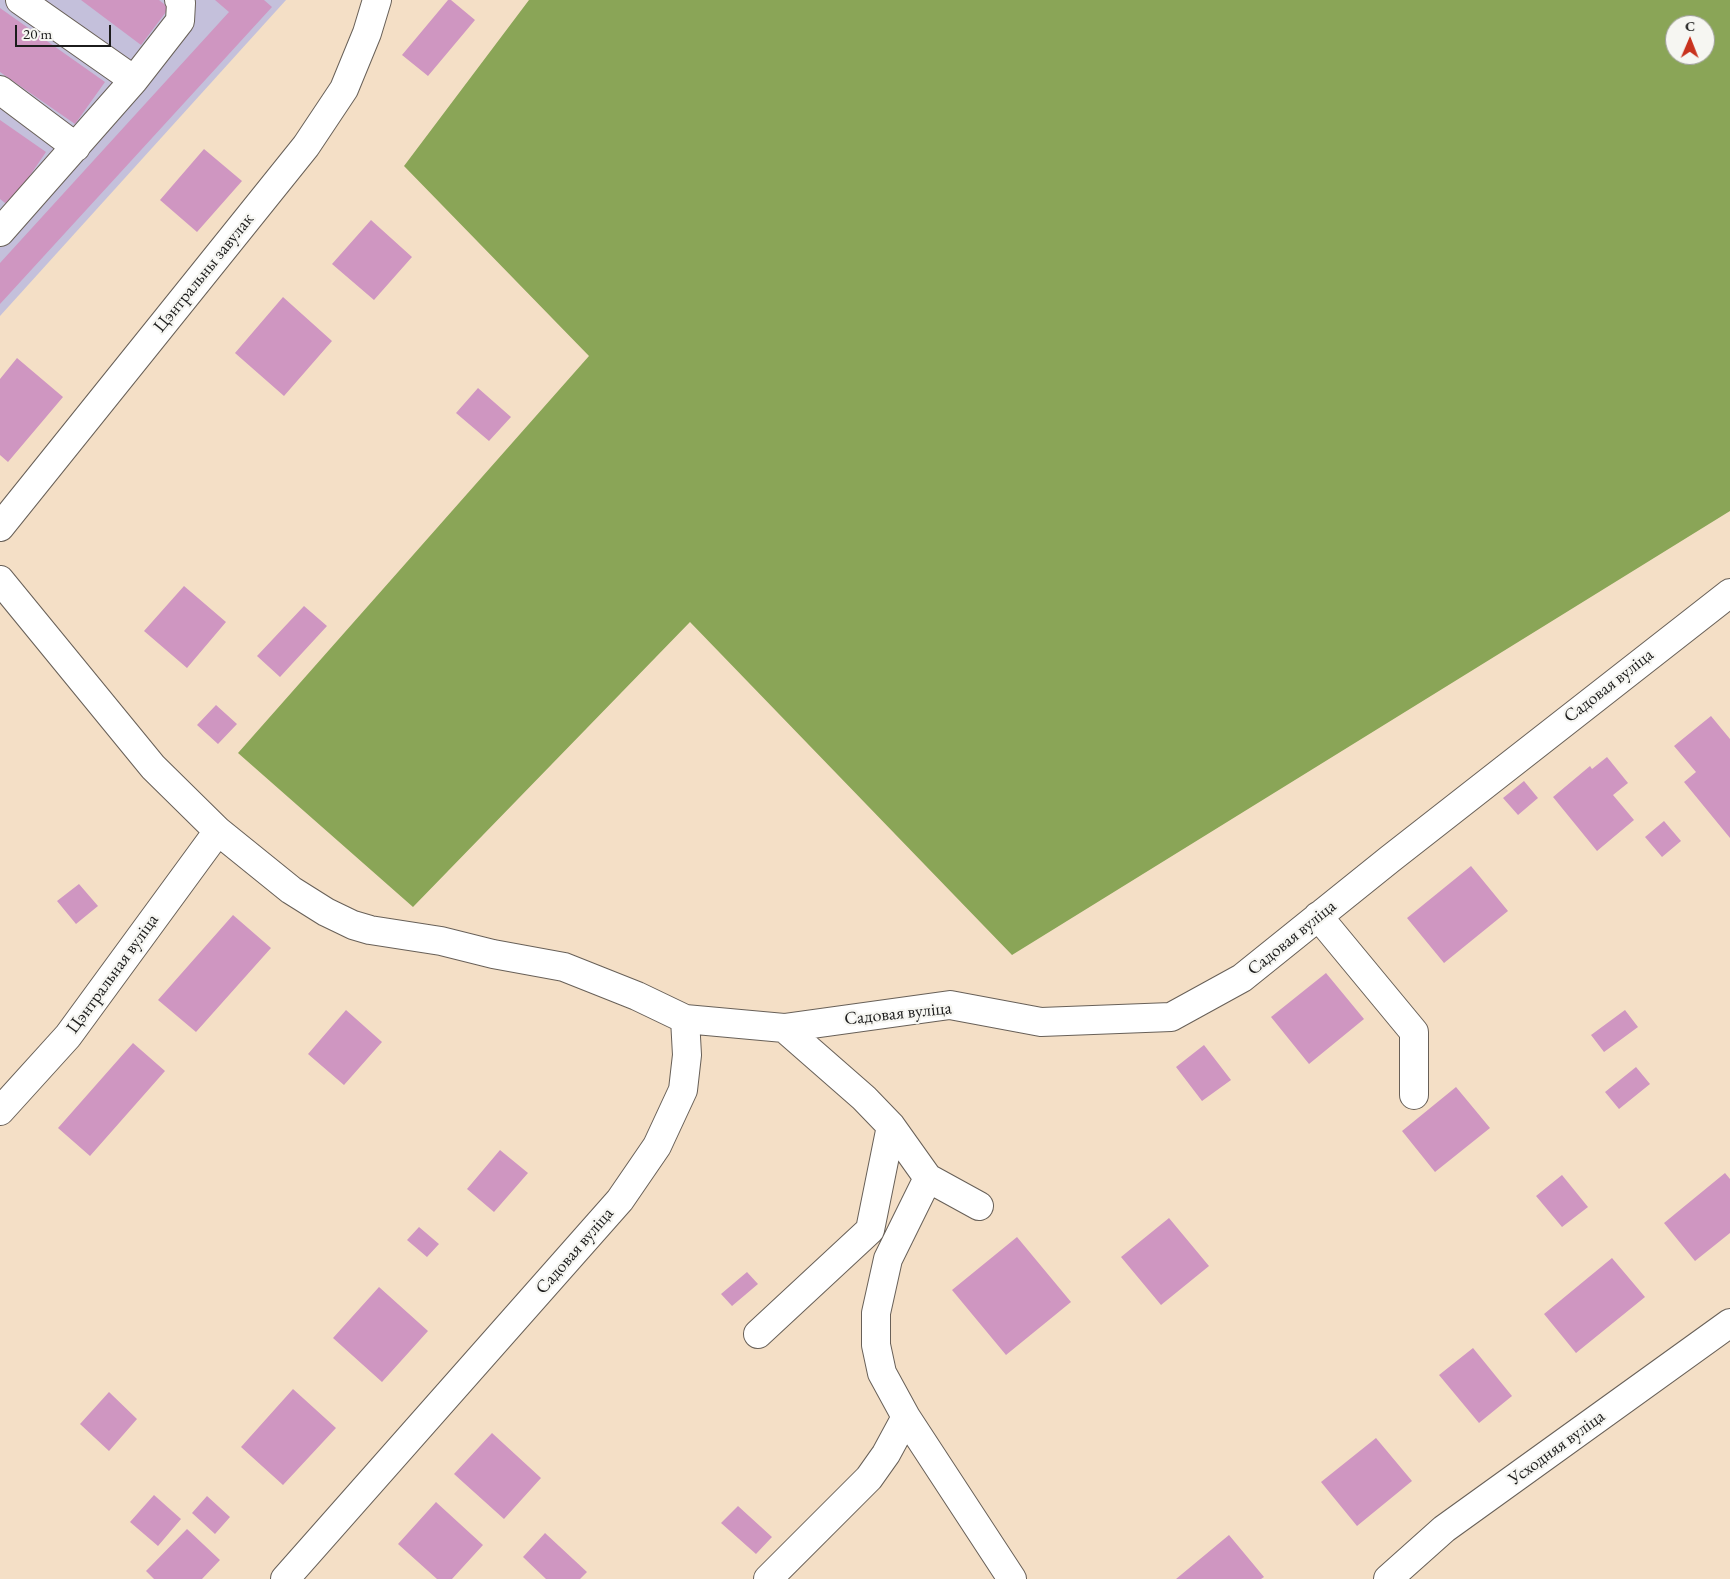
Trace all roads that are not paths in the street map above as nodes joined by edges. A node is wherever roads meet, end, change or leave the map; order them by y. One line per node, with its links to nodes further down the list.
1 (20, 0): 4 (street)
2 (179, 0): 4 (street)
3 (377, 0): 8 (street, Цэнтральны завулак)
4 (134, 80): 6 (street)
5 (0, 90): 6 (street)
6 (76, 147): 7 (street)
7 (3, 224)
8 (0, 527)
9 (0, 580): 11 (street)
10 (1730, 593): 12 (street, Садовая вуліца)
11 (218, 830): 13 (street); 16 (street, Цэнтральная вуліца)
12 (1318, 916): 14 (street, Садовая вуліца); 15 (street)
13 (685, 1020): 14 (street, Садовая вуліца); 23 (street, Садовая вуліца)
14 (784, 1028): 17 (street)
15 (1414, 1095)
16 (0, 1111)
17 (891, 1126): 18 (street); 21 (street)
18 (928, 1178): 19 (street); 22 (street)
19 (979, 1206)
20 (1730, 1323): 26 (street, Усходняя вуліца)
21 (758, 1334)
22 (906, 1417): 24 (street); 25 (street)
23 (285, 1579)
24 (768, 1579)
25 (1012, 1579)
26 (1388, 1579)

